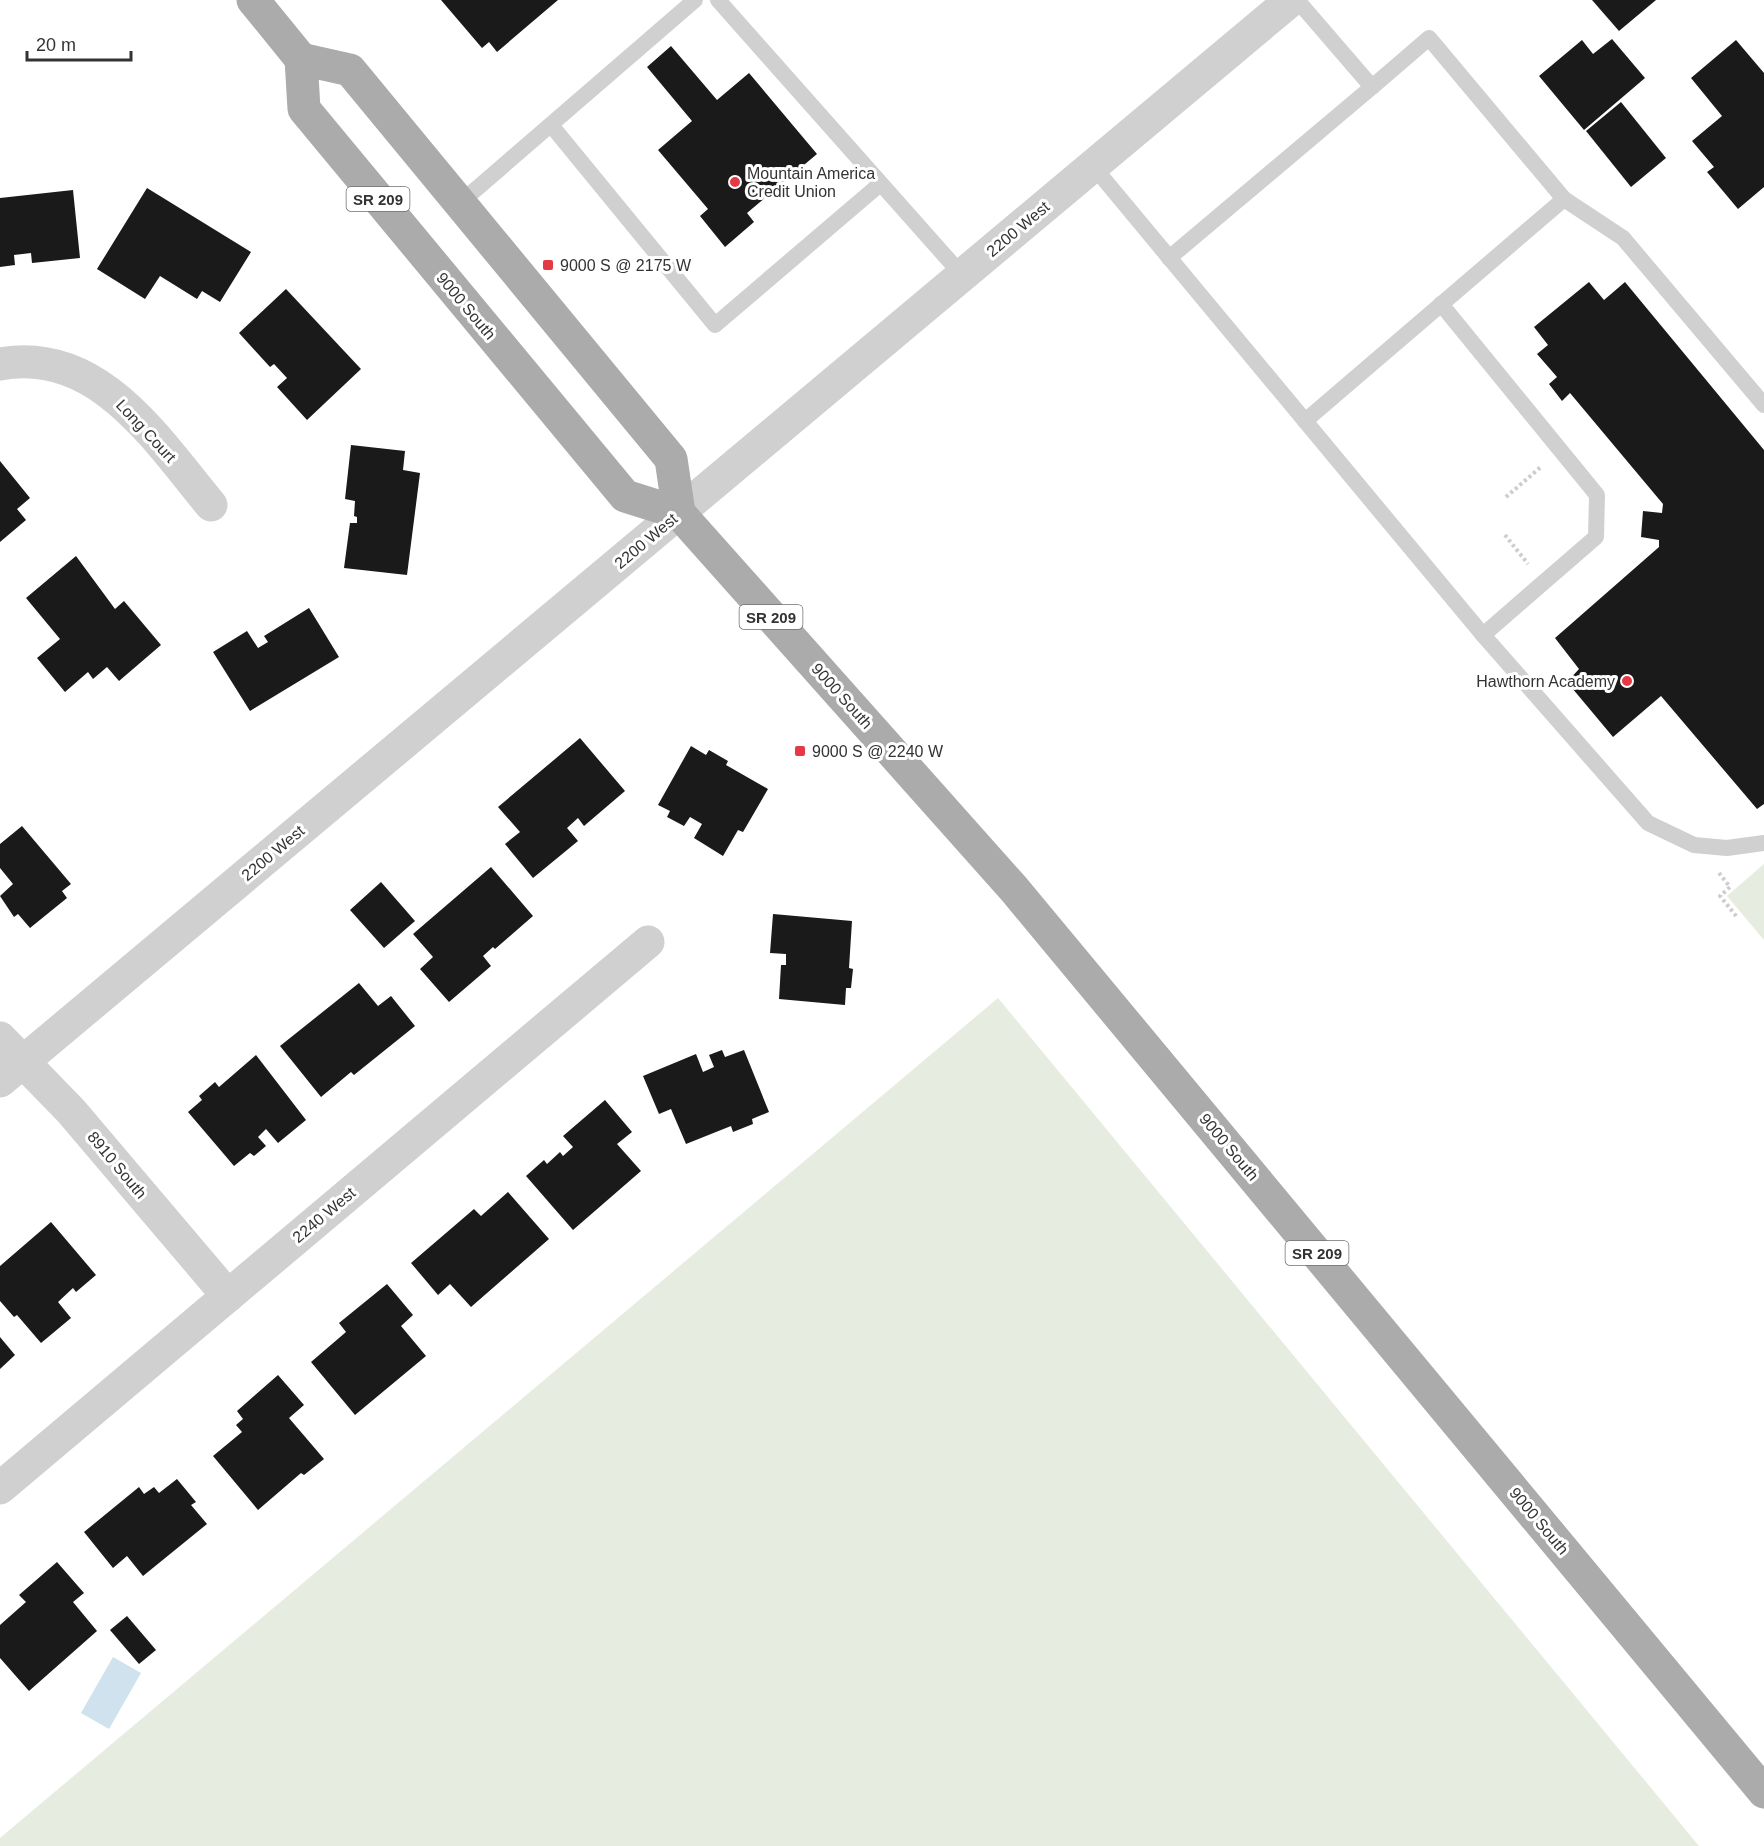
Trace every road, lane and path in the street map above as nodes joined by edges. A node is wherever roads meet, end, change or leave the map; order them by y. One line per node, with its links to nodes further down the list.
1 (253, 0): 6 (main road)
2 (695, 0): 8 (lane)
3 (718, 0): 10 (lane)
4 (1291, 0): 9 (street, 2200 West)
5 (1297, 0): 7 (lane)
6 (302, 60): 12 (main road); 22 (main road, 9000 South / SR 209)
7 (1372, 87): 11 (lane); 13 (lane)
8 (551, 125): 10 (lane); 12 (lane)
9 (1093, 166): 13 (lane); 14 (street, 2200 West)
10 (879, 184): 14 (lane)
11 (1563, 199): 15 (lane); 17 (lane)
12 (460, 203): 22 (main road)
13 (1169, 258): 18 (lane)
14 (962, 275): 22 (street, 2200 West)
15 (1441, 304): 18 (lane); 25 (lane)
16 (0, 364): 21 (street, Long Court)
17 (1764, 405)
18 (1305, 421): 25 (lane)
19 (1547, 461): 20 (path)
20 (1506, 497)
21 (211, 505)
22 (679, 513): 31 (street, 2200 West); 35 (main road, 9000 South / SR 209)
23 (1505, 534): 24 (path)
24 (1534, 572)
25 (1483, 635): 26 (lane)
26 (1764, 843)
27 (1718, 873): 28 (path)
28 (1737, 917)
29 (648, 942): 33 (street, 2240 West)
30 (0, 1038): 31 (street, 8910 South)
31 (25, 1061): 32 (street, 2200 West); 33 (street, 8910 South)
32 (0, 1081)
33 (228, 1296): 34 (street, 2240 West)
34 (0, 1488)
35 (1764, 1792)

